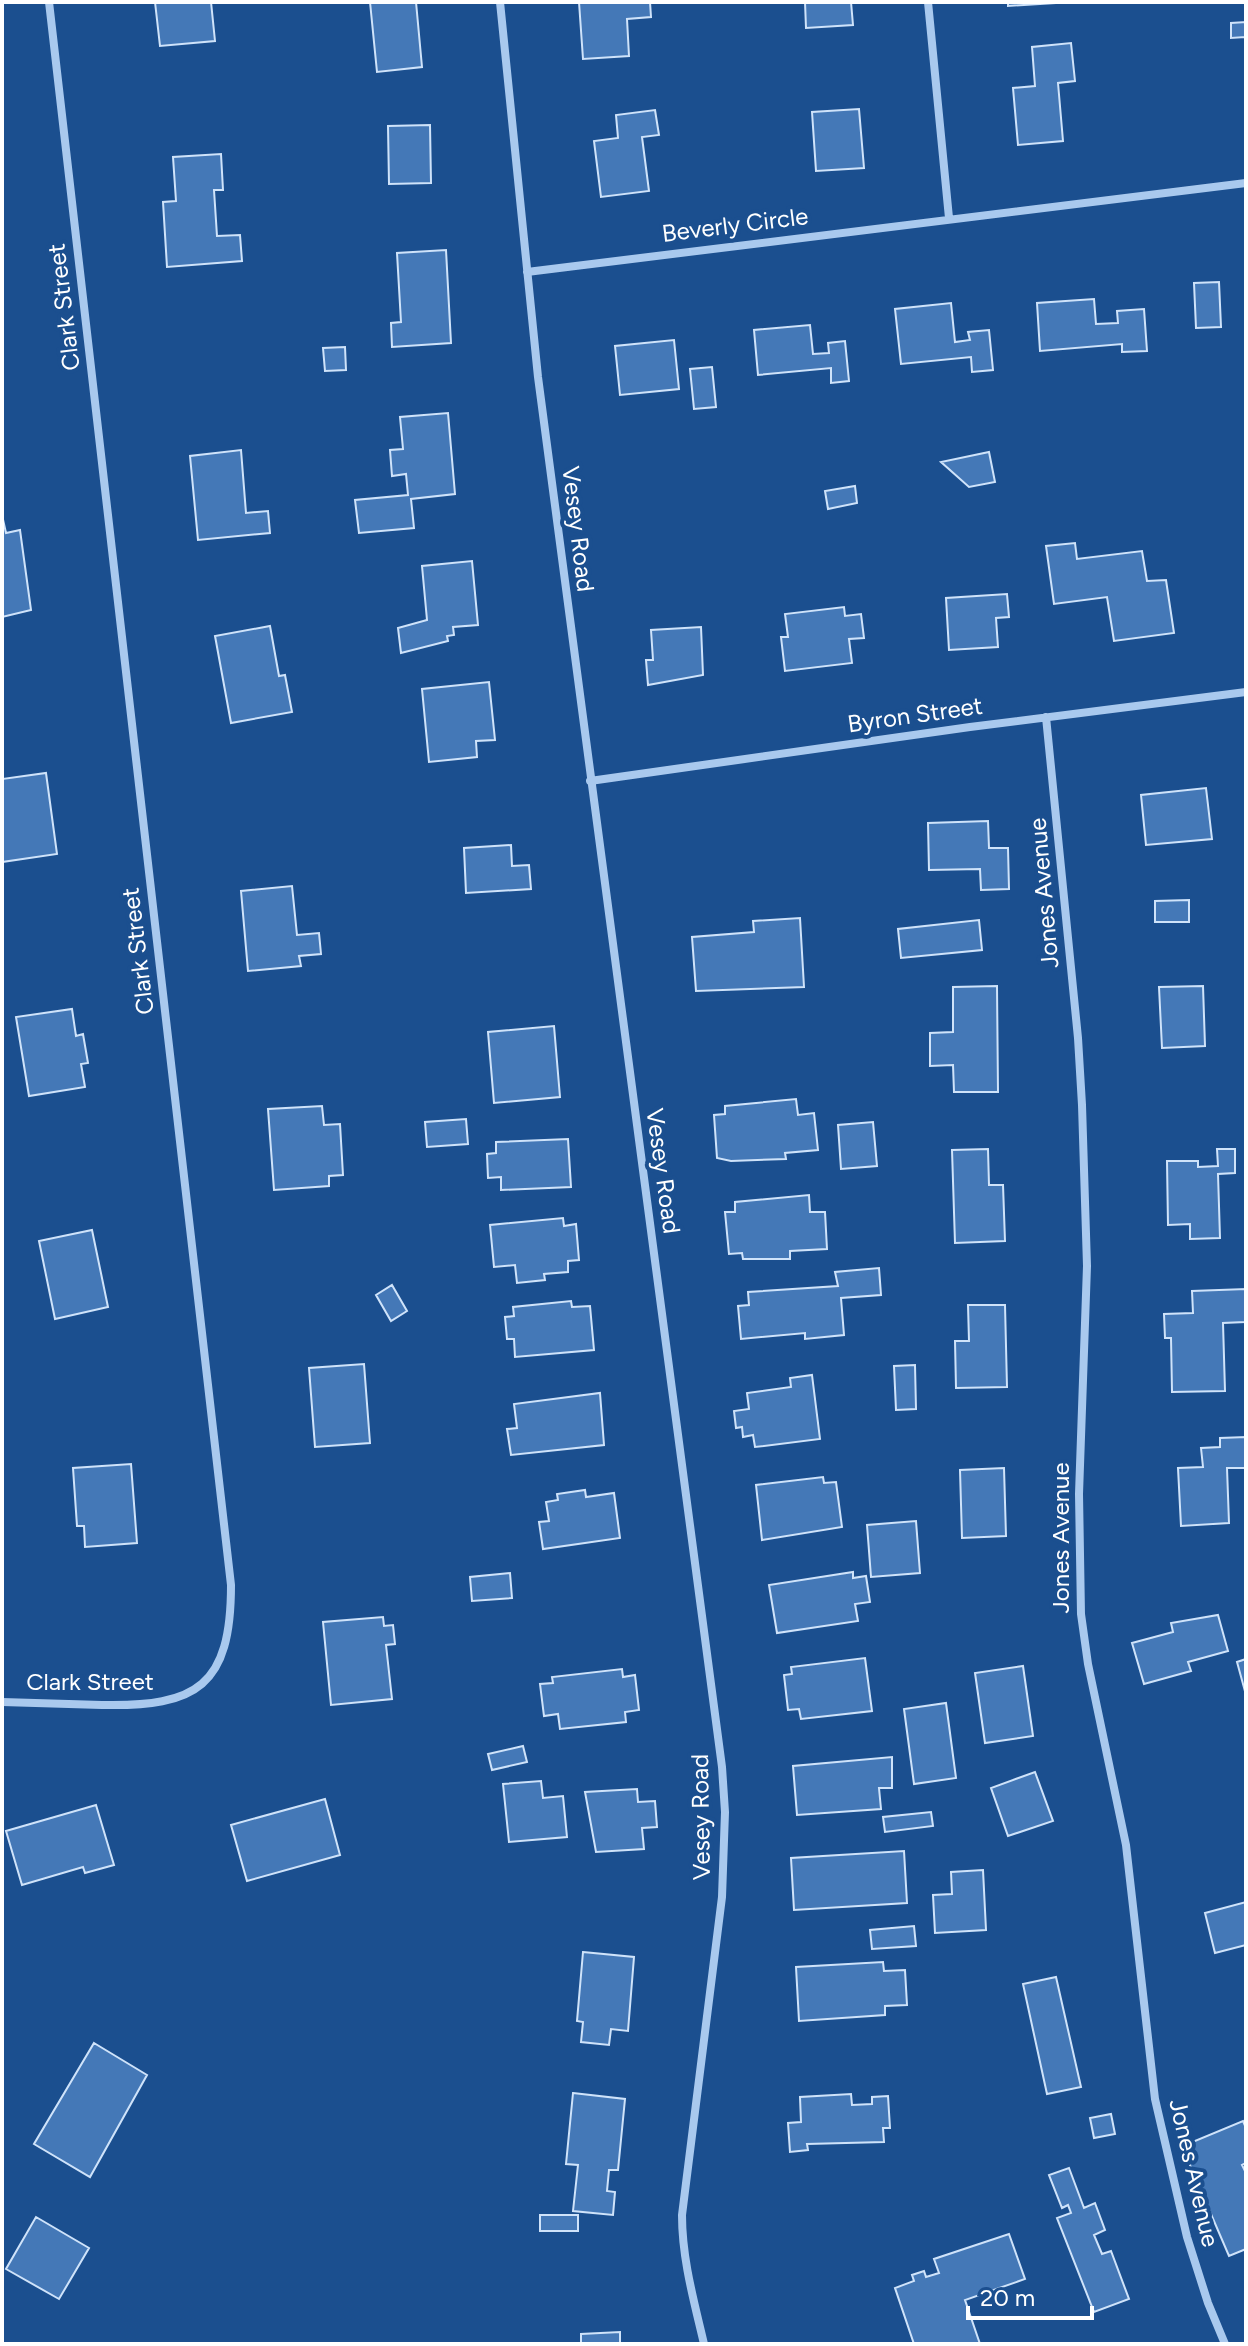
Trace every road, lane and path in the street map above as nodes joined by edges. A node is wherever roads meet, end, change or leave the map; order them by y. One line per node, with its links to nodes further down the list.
1 (49, 2): 10 (street, Clark Street)
2 (500, 2): 6 (street, Vesey Road)
3 (928, 2): 5 (street)
4 (1246, 183): 5 (street, Beverly Circle)
5 (949, 218): 6 (street, Beverly Circle)
6 (527, 272): 9 (street, Vesey Road)
7 (1246, 692): 8 (street, Byron Street)
8 (1046, 717): 9 (street, Byron Street); 12 (street, Jones Avenue)
9 (590, 781): 11 (street, Vesey Road)
10 (2, 1702)
11 (704, 2344)
12 (1225, 2344)

